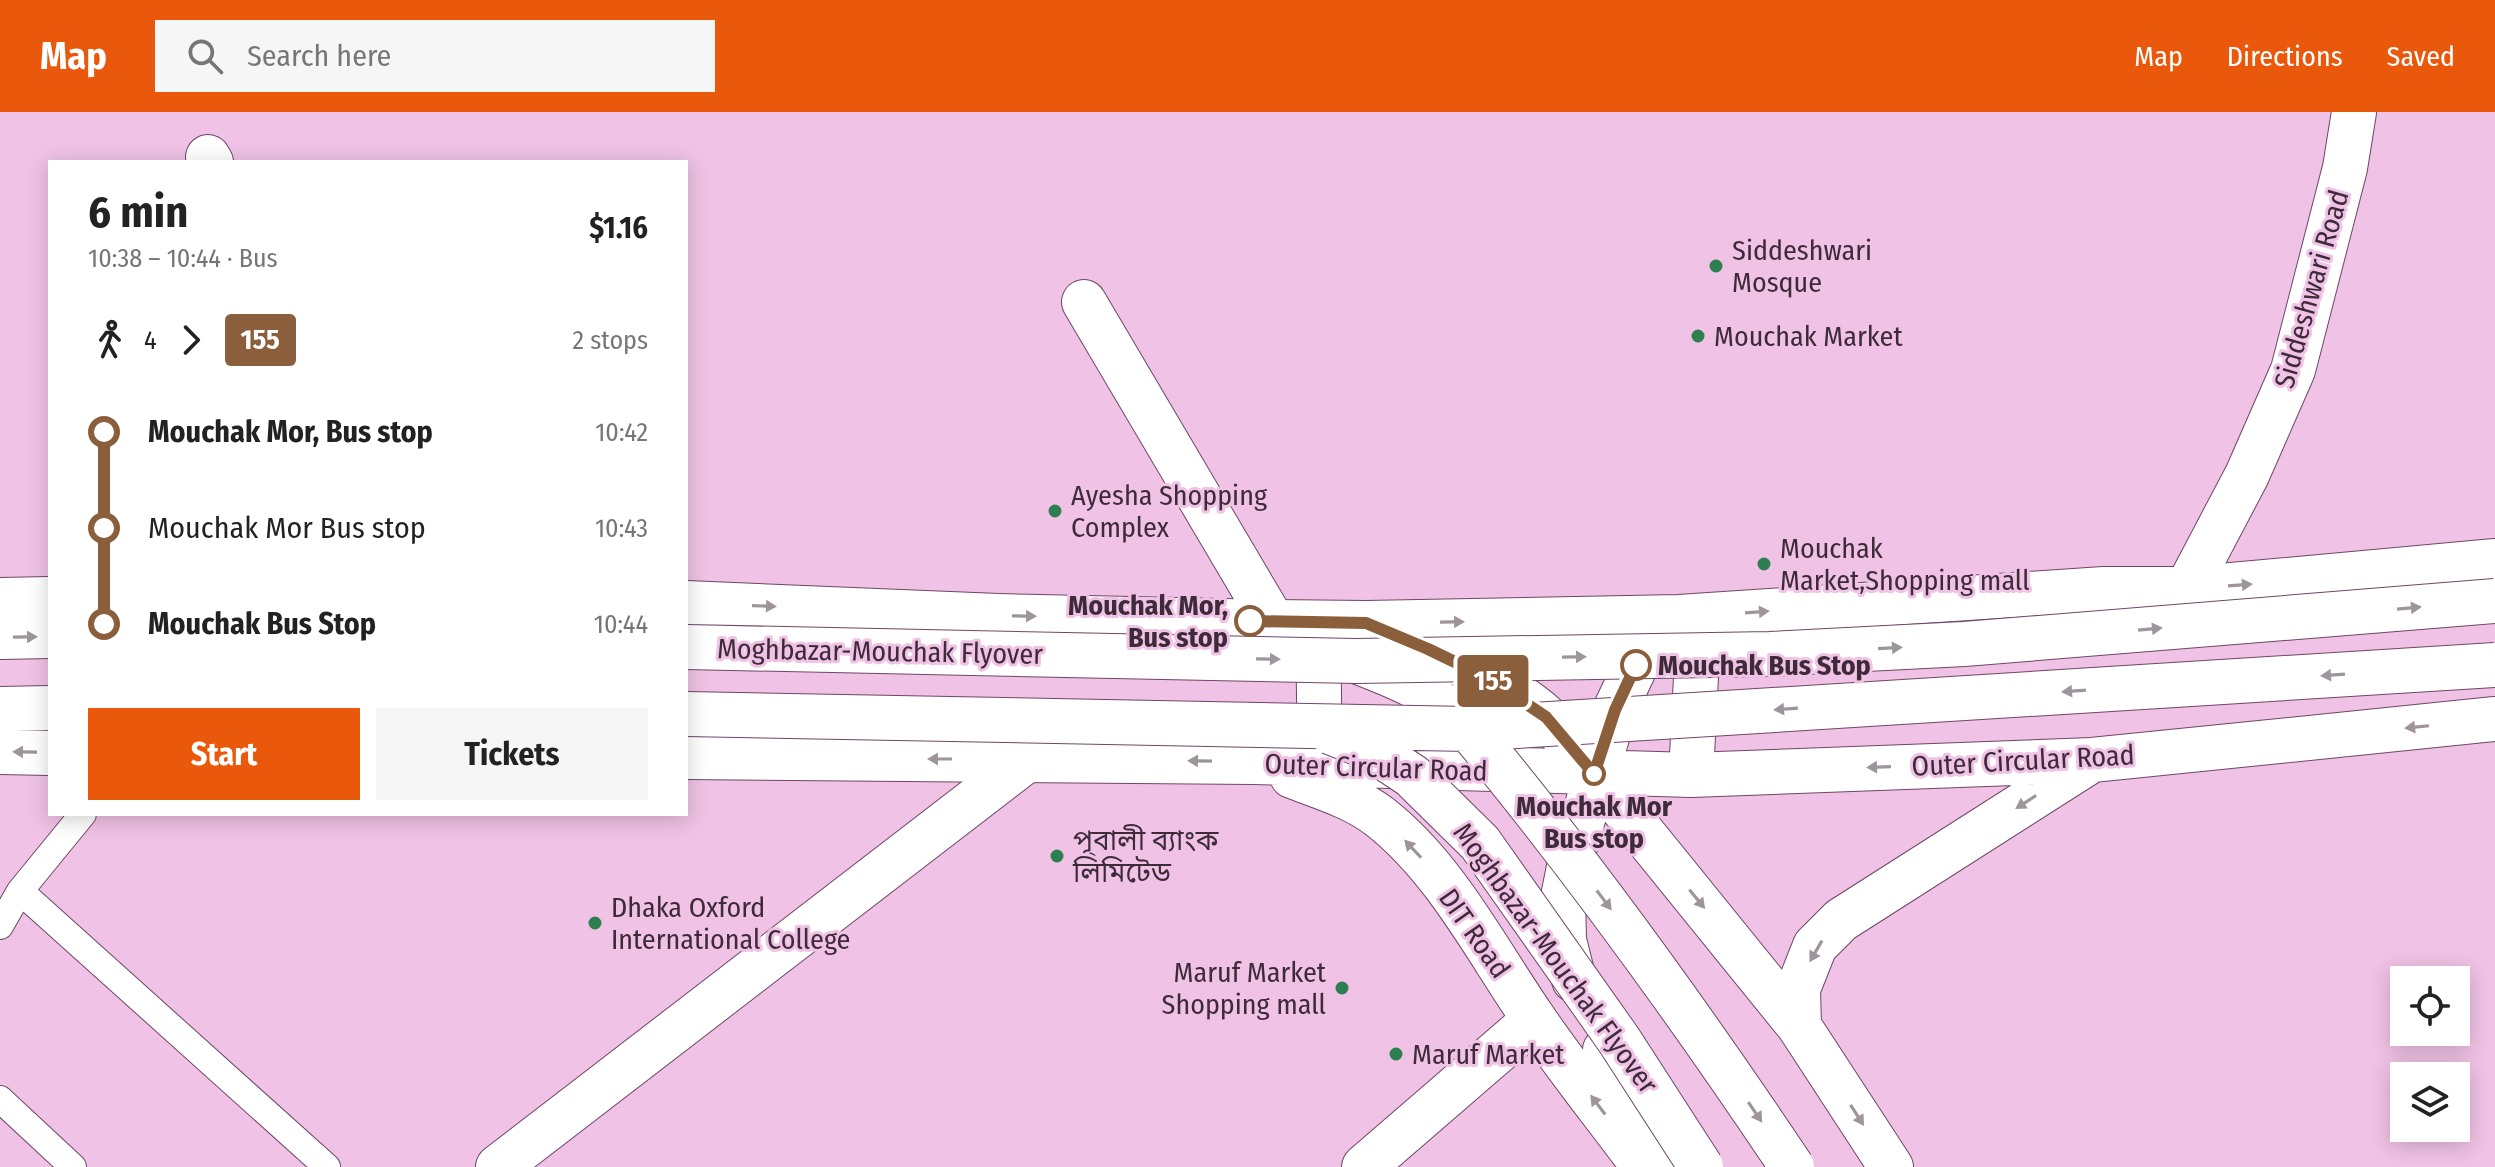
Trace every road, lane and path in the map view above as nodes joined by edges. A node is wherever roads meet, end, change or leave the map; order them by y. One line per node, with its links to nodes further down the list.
1 (2354, 112): 4 (main road, Siddeshwari Road)
2 (1084, 302): 10 (main road)
3 (2495, 561): 4 (main road, one-way to 3)
4 (2187, 589): 9 (main road, one-way to 4)
5 (48, 599): 6 (main road)
6 (0, 600)
7 (2495, 601): 14 (main road, one-way to 7, bridge)
8 (688, 603): 10 (main road, one-way to 10)
9 (1689, 616): 14 (main road, one-way to 9); 32 (main road); 33 (main road)
10 (1273, 622): 11 (main road)
11 (1318, 622): 14 (main road); 31 (main road)
12 (48, 636): 13 (main road, one-way to 12)
13 (0, 637)
14 (1361, 642): 15 (main road, Moghbazar-Mouchak Flyover, one-way to 14, bridge); 24 (main road, Moghbazar-Mouchak Flyover, bridge); 32 (main road)
15 (688, 647)
16 (2495, 665): 24 (main road, Outer Circular Road, one-way to 24, bridge)
17 (0, 686): 18 (main road)
18 (48, 687)
19 (688, 693): 46 (main road, Moghbazar-Mouchak Flyover, bridge)
20 (48, 708): 21 (main road)
21 (0, 709)
22 (688, 714): 24 (main road, Outer Circular Road, bridge)
23 (2495, 719): 29 (main road, Outer Circular Road, one-way to 29)
24 (1469, 729): 47 (main road, Moghbazar-Mouchak Flyover, one-way to 47, bridge)
25 (0, 752): 26 (main road, one-way to 25)
26 (48, 753)
27 (688, 757): 28 (main road, Outer Circular Road, one-way to 27)
28 (1028, 759): 30 (main road, Outer Circular Road, one-way to 28); 40 (main road)
29 (2092, 760): 33 (main road, Outer Circular Road, one-way to 33); 38 (main road, one-way to 38)
30 (1254, 762): 31 (main road, Outer Circular Road); 37 (main road, DIT Road, one-way to 30)
31 (1320, 766): 32 (main road, Outer Circular Road)
32 (1594, 774): 33 (main road, Outer Circular Road); 38 (main road, one-way to 38); 45 (main road)
33 (1691, 775)
34 (81, 816): 35 (lane)
35 (20, 891): 36 (lane); 42 (lane)
36 (0, 926)
37 (1534, 1020): 43 (main road); 44 (main road, DIT Road, one-way to 37)
38 (1799, 1026): 48 (main road, one-way to 48)
39 (0, 1099): 41 (lane)
40 (517, 1162)
41 (73, 1167)
42 (327, 1167)
43 (1364, 1167)
44 (1645, 1167)
45 (1676, 1167)
46 (1701, 1167)
47 (1792, 1167)
48 (1891, 1167)

